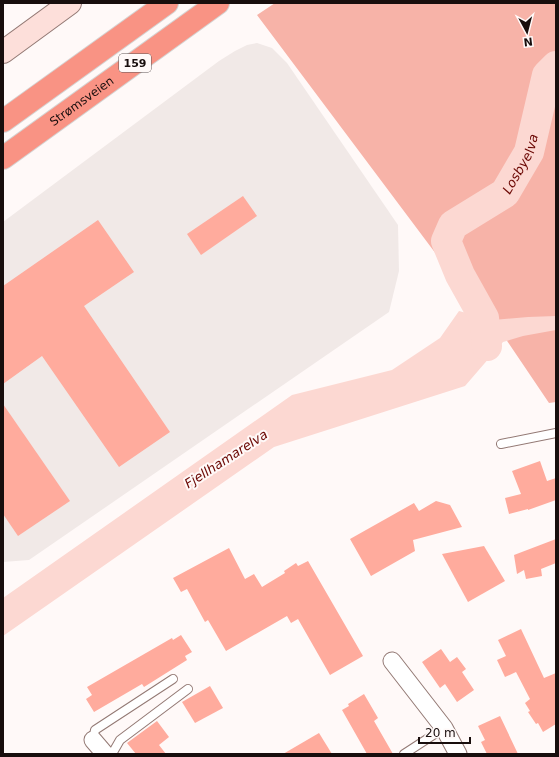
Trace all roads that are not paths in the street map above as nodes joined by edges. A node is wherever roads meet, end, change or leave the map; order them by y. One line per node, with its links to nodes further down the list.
1 (70, 3): 4 (main road)
2 (167, 3): 5 (highway, 159)
3 (218, 3): 6 (highway, Strømsveien / 159)
4 (3, 52)
5 (3, 121)
6 (3, 159)
7 (556, 433): 8 (lane)
8 (501, 444)
9 (392, 661): 12 (street)
10 (173, 679): 13 (lane)
11 (188, 689): 15 (lane)
12 (444, 728): 16 (lane); 17 (street)
13 (93, 740): 14 (street)
14 (105, 754)
15 (112, 754)
16 (404, 754)
17 (458, 754)

